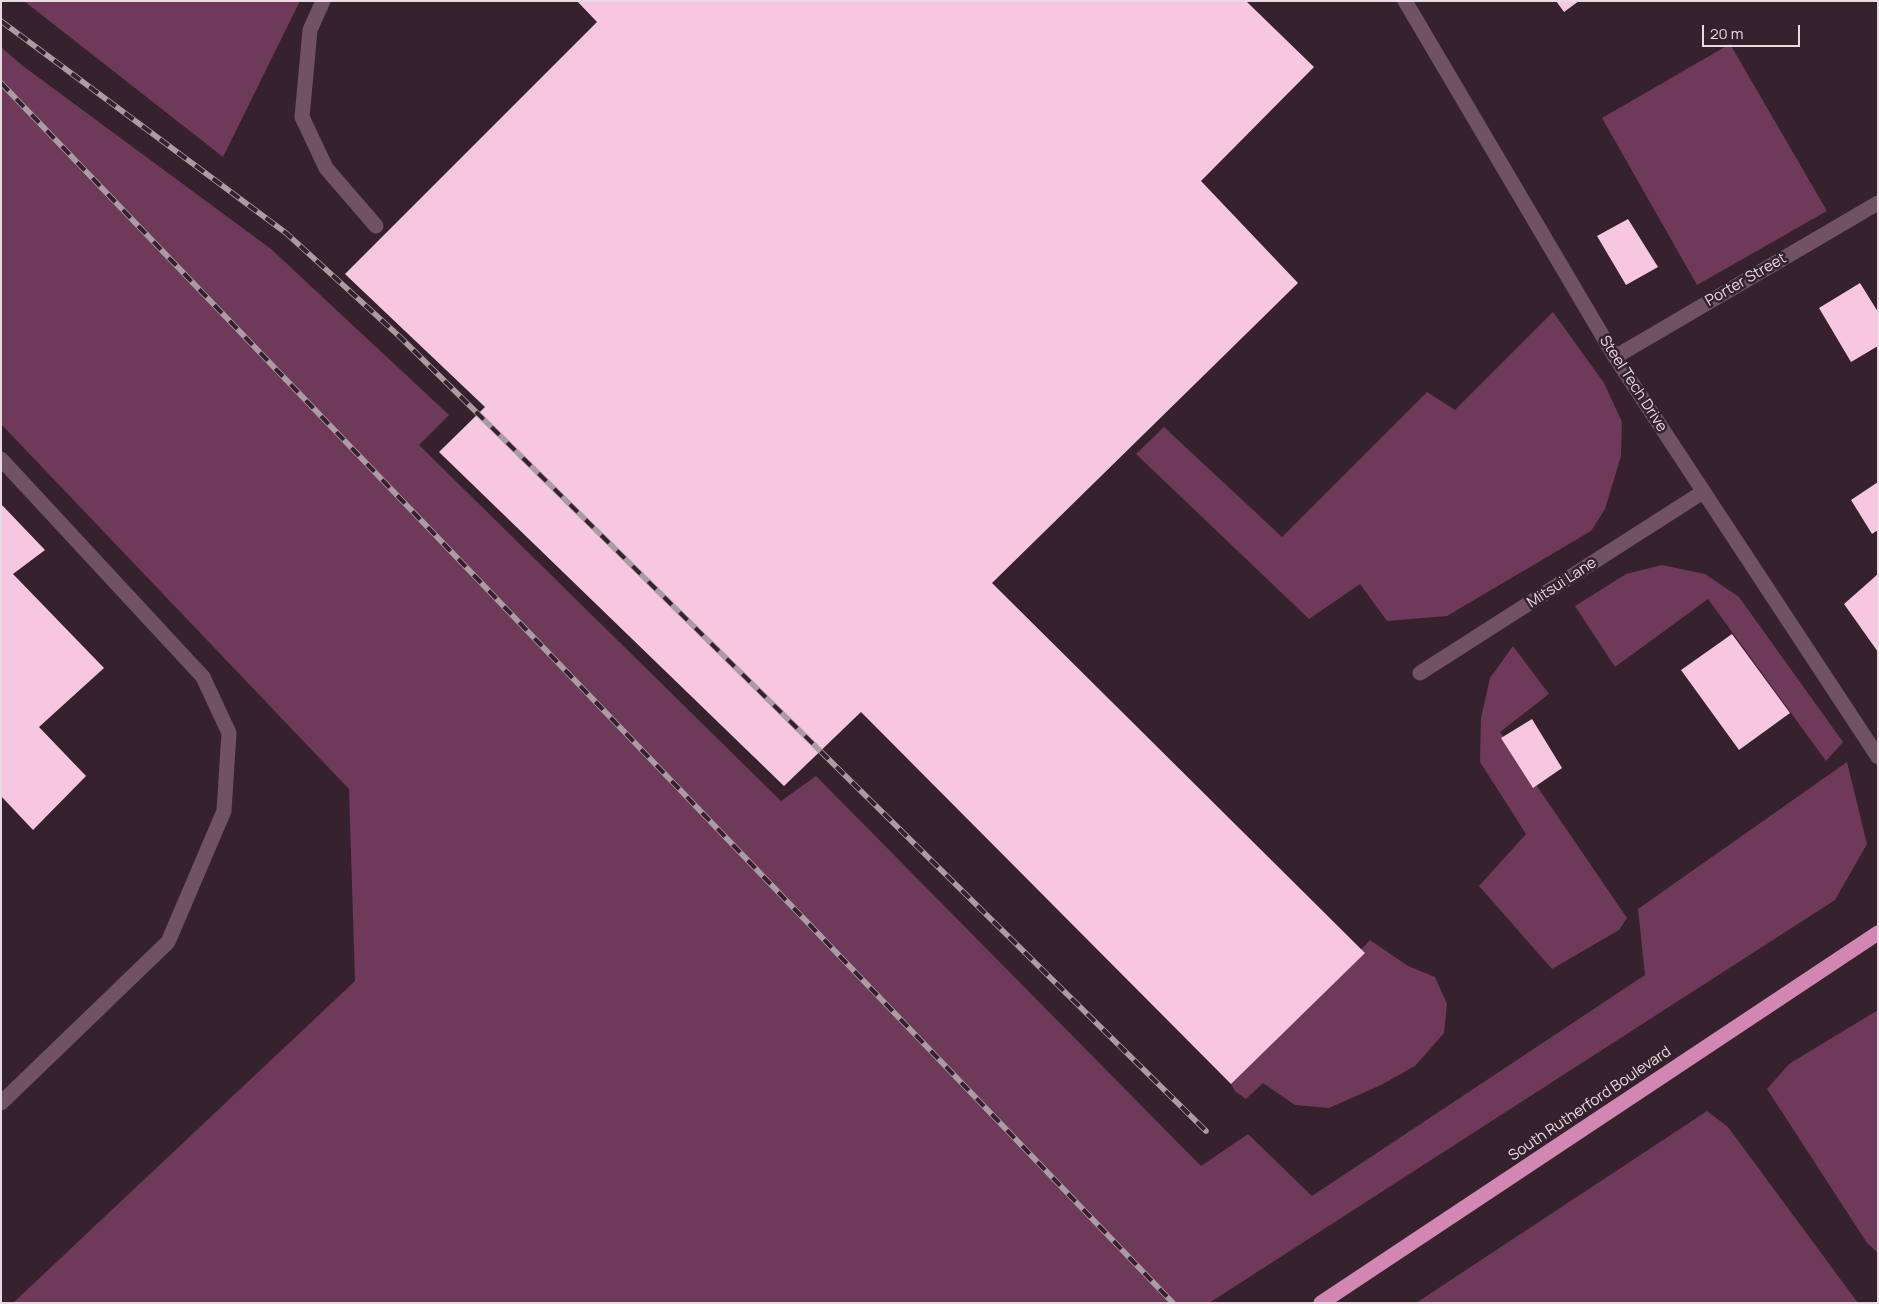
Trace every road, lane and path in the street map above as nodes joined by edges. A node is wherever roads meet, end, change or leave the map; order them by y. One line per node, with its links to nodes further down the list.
1 (323, 1): 4 (street)
2 (1404, 1): 5 (street, Steel Tech Drive)
3 (1878, 203): 5 (street, Porter Street)
4 (376, 226)
5 (1615, 357): 7 (street, Steel Tech Drive)
6 (1, 459): 11 (street)
7 (1703, 492): 8 (street, Mitsui Lane); 9 (street, Steel Tech Drive)
8 (1420, 673)
9 (1878, 757)
10 (1878, 933): 12 (highway, South Rutherford Boulevard)
11 (1, 1103)
12 (1321, 1303)

